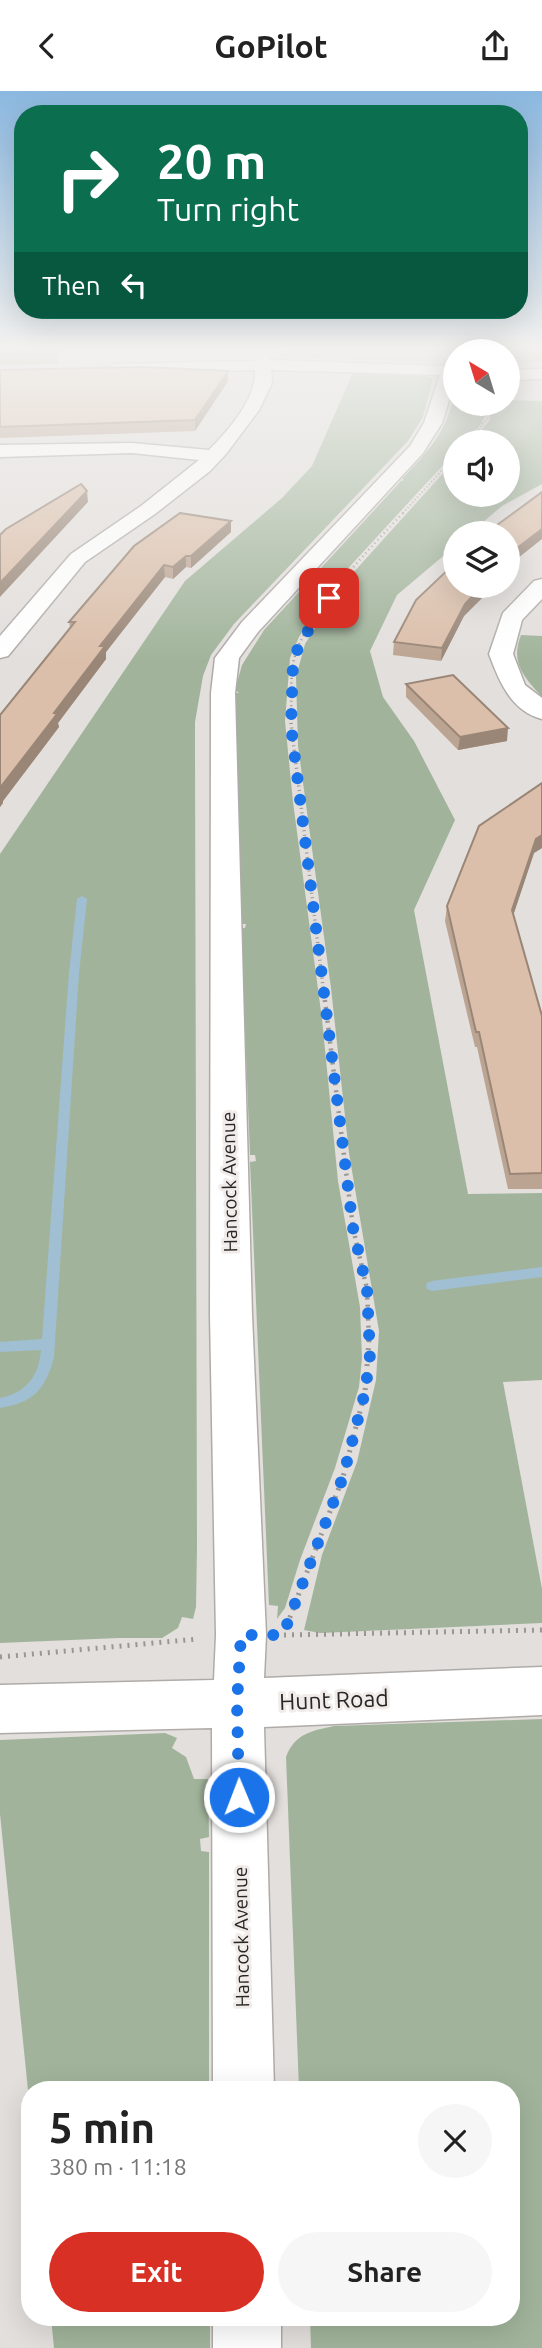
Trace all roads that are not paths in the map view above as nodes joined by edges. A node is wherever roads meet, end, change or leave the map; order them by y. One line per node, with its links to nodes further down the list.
1 (166, 451): 4 (street)
2 (217, 451): 4 (street)
3 (415, 451): 10 (street, Hancock Avenue)
4 (213, 456): 6 (street)
5 (542, 586): 8 (street)
6 (9, 632): 7 (street)
7 (0, 651)
8 (542, 711)
9 (542, 1691): 10 (street, Hunt Road)
10 (237, 1703): 11 (street, Hunt Road); 12 (street, Hancock Avenue)
11 (0, 1709)
12 (243, 2081)
13 (247, 2326): 14 (street)
14 (247, 2348)

